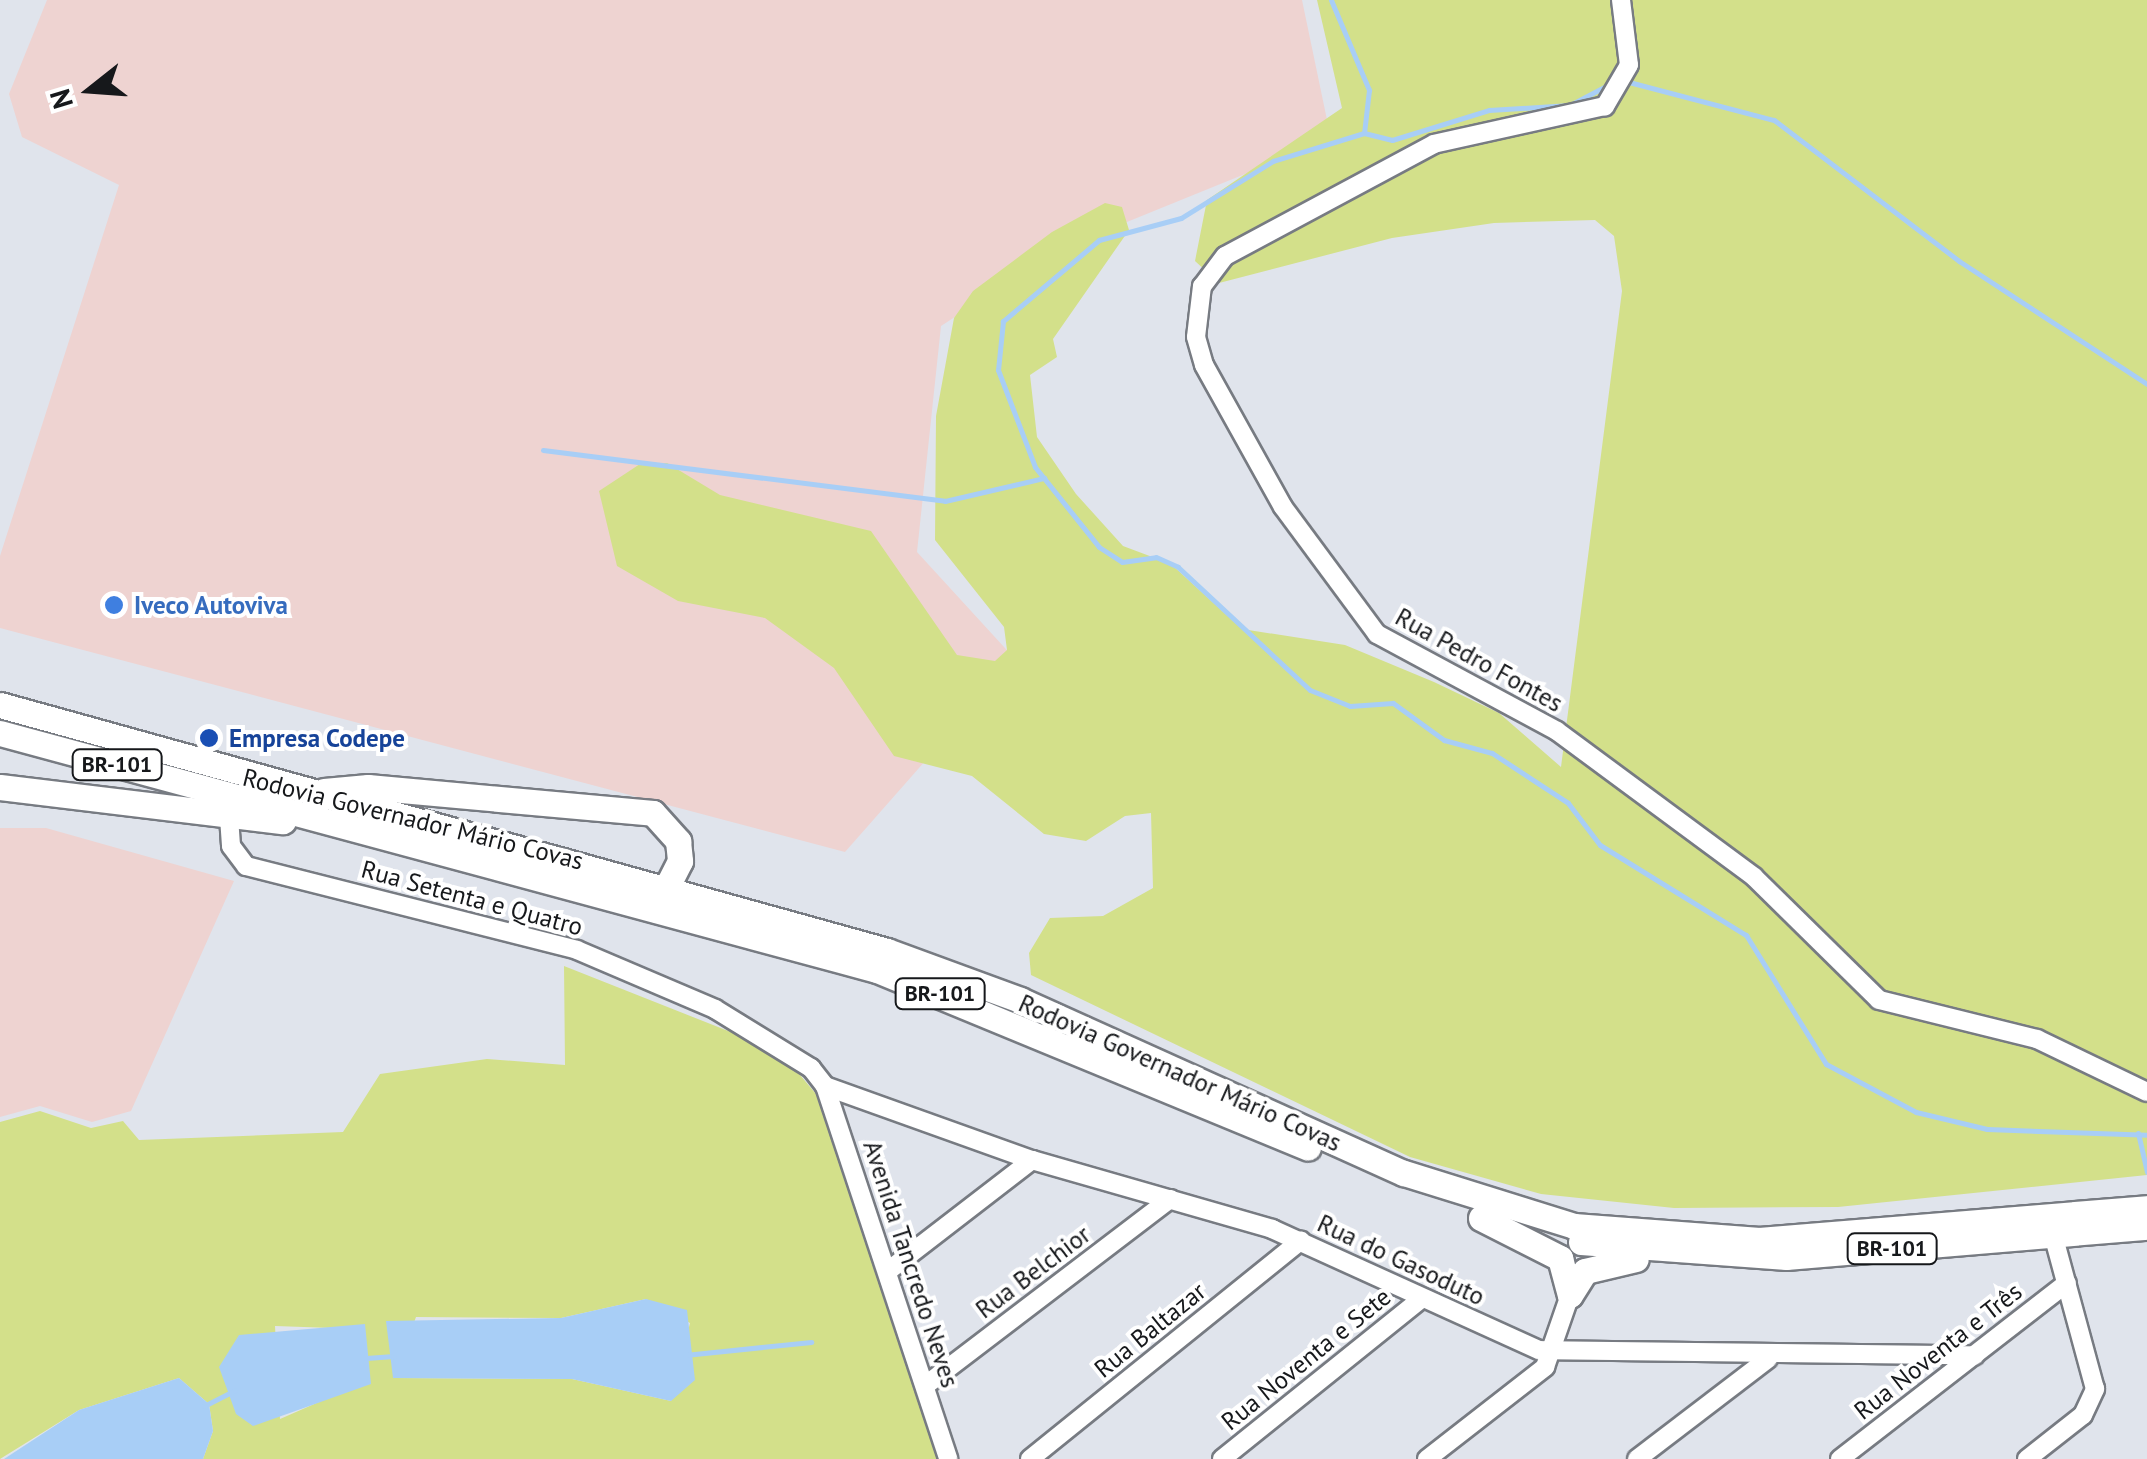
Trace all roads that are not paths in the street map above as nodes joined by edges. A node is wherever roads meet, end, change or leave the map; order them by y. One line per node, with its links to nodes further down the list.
1 (1621, 0): 10 (street, Rua Pedro Fontes)
2 (1, 705): 5 (highway, Rodovia Governador Mário Covas / BR-101)
3 (0, 733): 5 (highway, Rodovia Governador Mário Covas / BR-101)
4 (0, 787): 6 (highway)
5 (306, 804): 6 (highway); 7 (highway, Rodovia Governador Mário Covas / BR-101); 7 (highway); 8 (highway, Rodovia Governador Mário Covas / BR-101)
6 (230, 817): 9 (street, Rua Setenta e Quatro)
7 (673, 886): 8 (highway); 13 (highway, Rodovia Governador Mário Covas / BR-101)
8 (634, 907): 14 (highway, Rodovia Governador Mário Covas / BR-101)
9 (825, 1086): 11 (street, Rua do Gasoduto); 19 (street, Avenida Tancredo Neves)
10 (2147, 1092)
11 (1032, 1160): 12 (street, Rua do Gasoduto); 19 (street)
12 (1170, 1199): 17 (street, Rua do Gasoduto); 26 (street, Rua Belchior)
13 (2147, 1208)
14 (1481, 1218): 18 (highway, Rodovia Governador Mário Covas / BR-101); 21 (highway)
15 (2147, 1227): 16 (highway, Rodovia Governador Mário Covas / BR-101)
16 (2053, 1234): 18 (highway, Rodovia Governador Mário Covas / BR-101); 20 (street)
17 (1301, 1240): 22 (street, Rua do Gasoduto); 28 (street, Rua Baltazar)
18 (1666, 1255): 21 (highway)
19 (888, 1271): 26 (street, Avenida Tancredo Neves)
20 (2067, 1283): 24 (street, Rua Noventa e Três); 33 (street)
21 (1570, 1295): 23 (street)
22 (1422, 1298): 23 (street, Rua do Gasoduto); 29 (street, Rua Noventa e Sete)
23 (1556, 1352): 25 (street, Rua do Gasoduto); 30 (street)
24 (1974, 1356): 25 (street, Rua do Gasoduto); 32 (street, Rua Noventa e Três)
25 (1768, 1359): 31 (street)
26 (926, 1385): 27 (street, Avenida Tancredo Neves)
27 (948, 1459)
28 (1030, 1459)
29 (1222, 1459)
30 (1427, 1459)
31 (1637, 1459)
32 (1840, 1459)
33 (2027, 1459)

